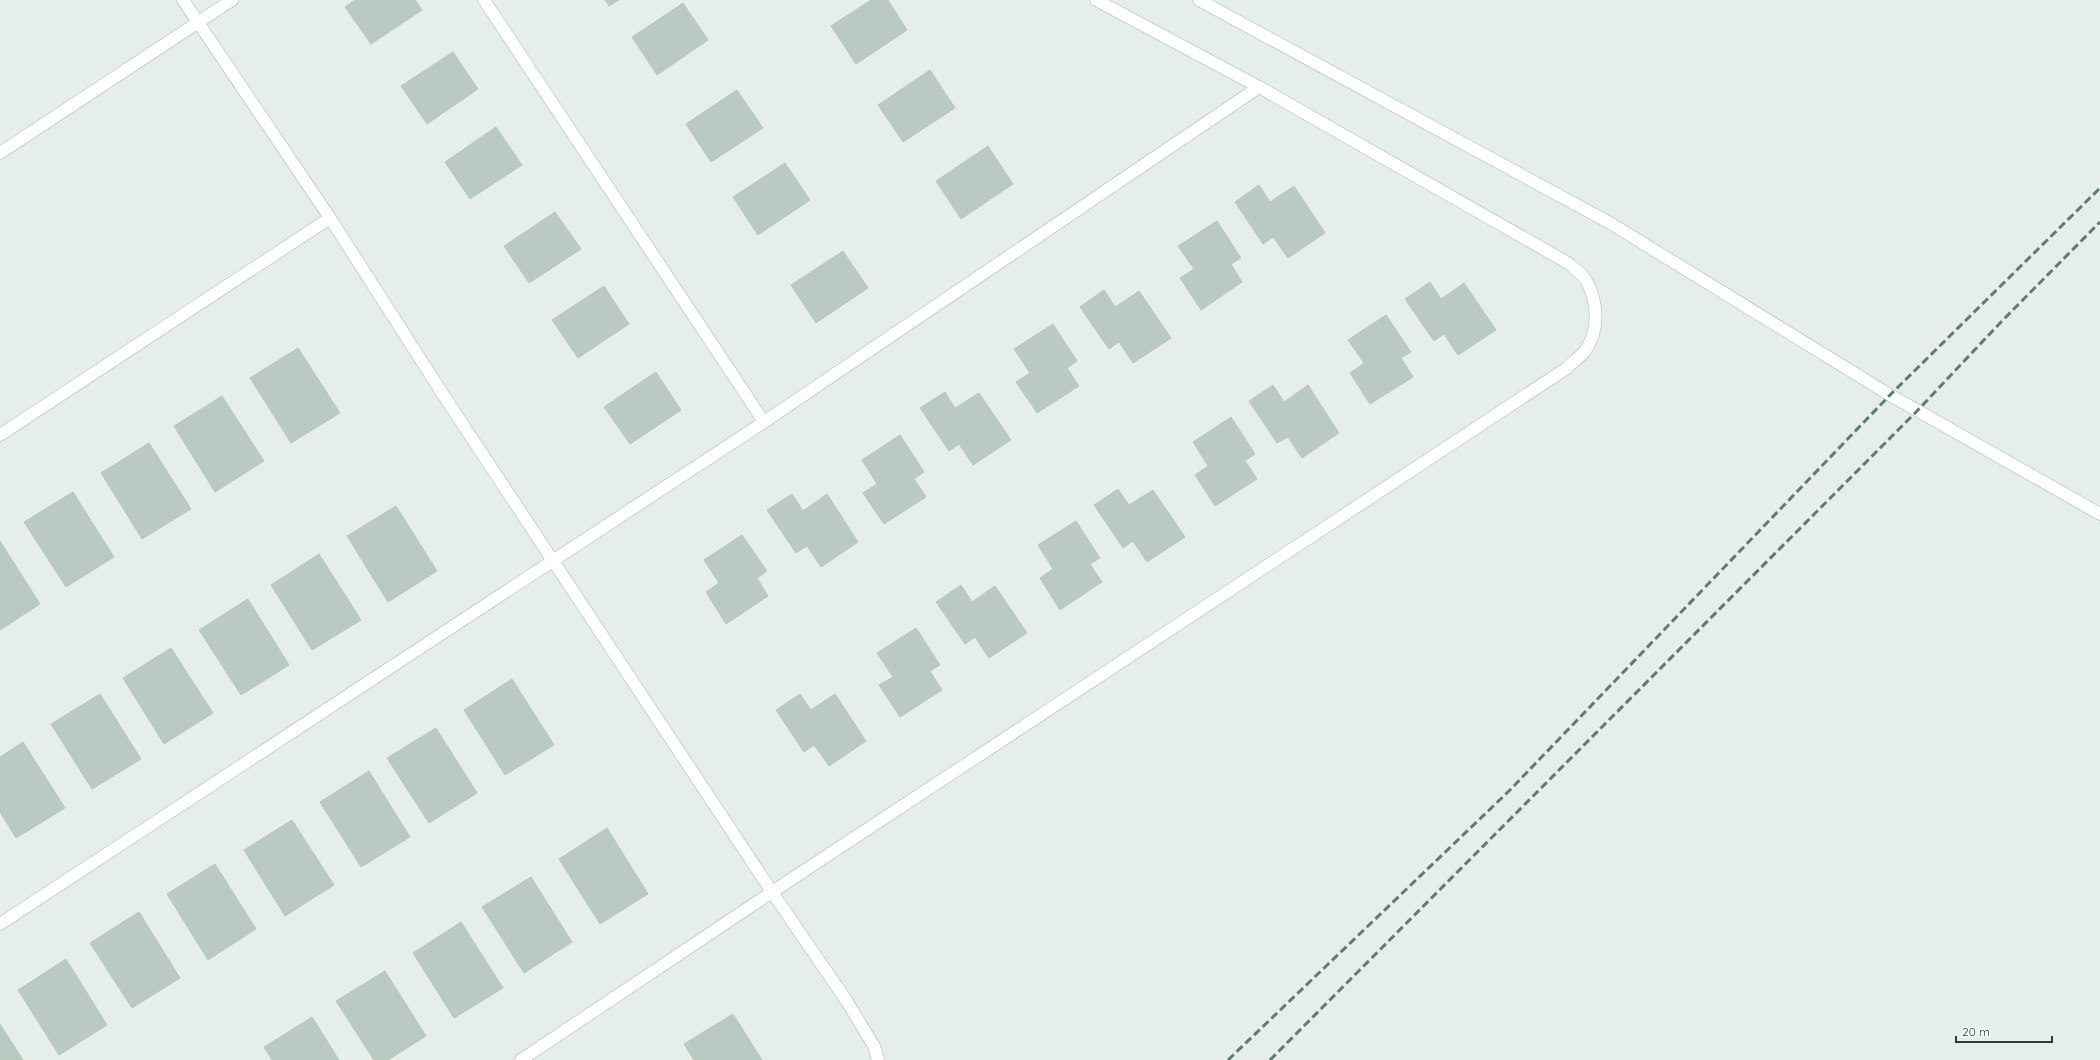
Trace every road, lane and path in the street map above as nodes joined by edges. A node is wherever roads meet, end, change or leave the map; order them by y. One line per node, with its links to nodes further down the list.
1 (183, 0): 6 (street)
2 (232, 0): 6 (street)
3 (484, 0): 10 (street)
4 (1096, 0): 7 (street)
5 (1199, 0): 12 (street)
6 (198, 22): 8 (street); 9 (street)
7 (1259, 88): 10 (street); 14 (street)
8 (0, 153)
9 (330, 218): 11 (street); 13 (street)
10 (764, 422): 13 (street)
11 (0, 435)
12 (2100, 514)
13 (553, 561): 14 (street); 15 (street)
14 (772, 892): 16 (street); 17 (street)
15 (0, 924)
16 (521, 1060)
17 (878, 1060)

